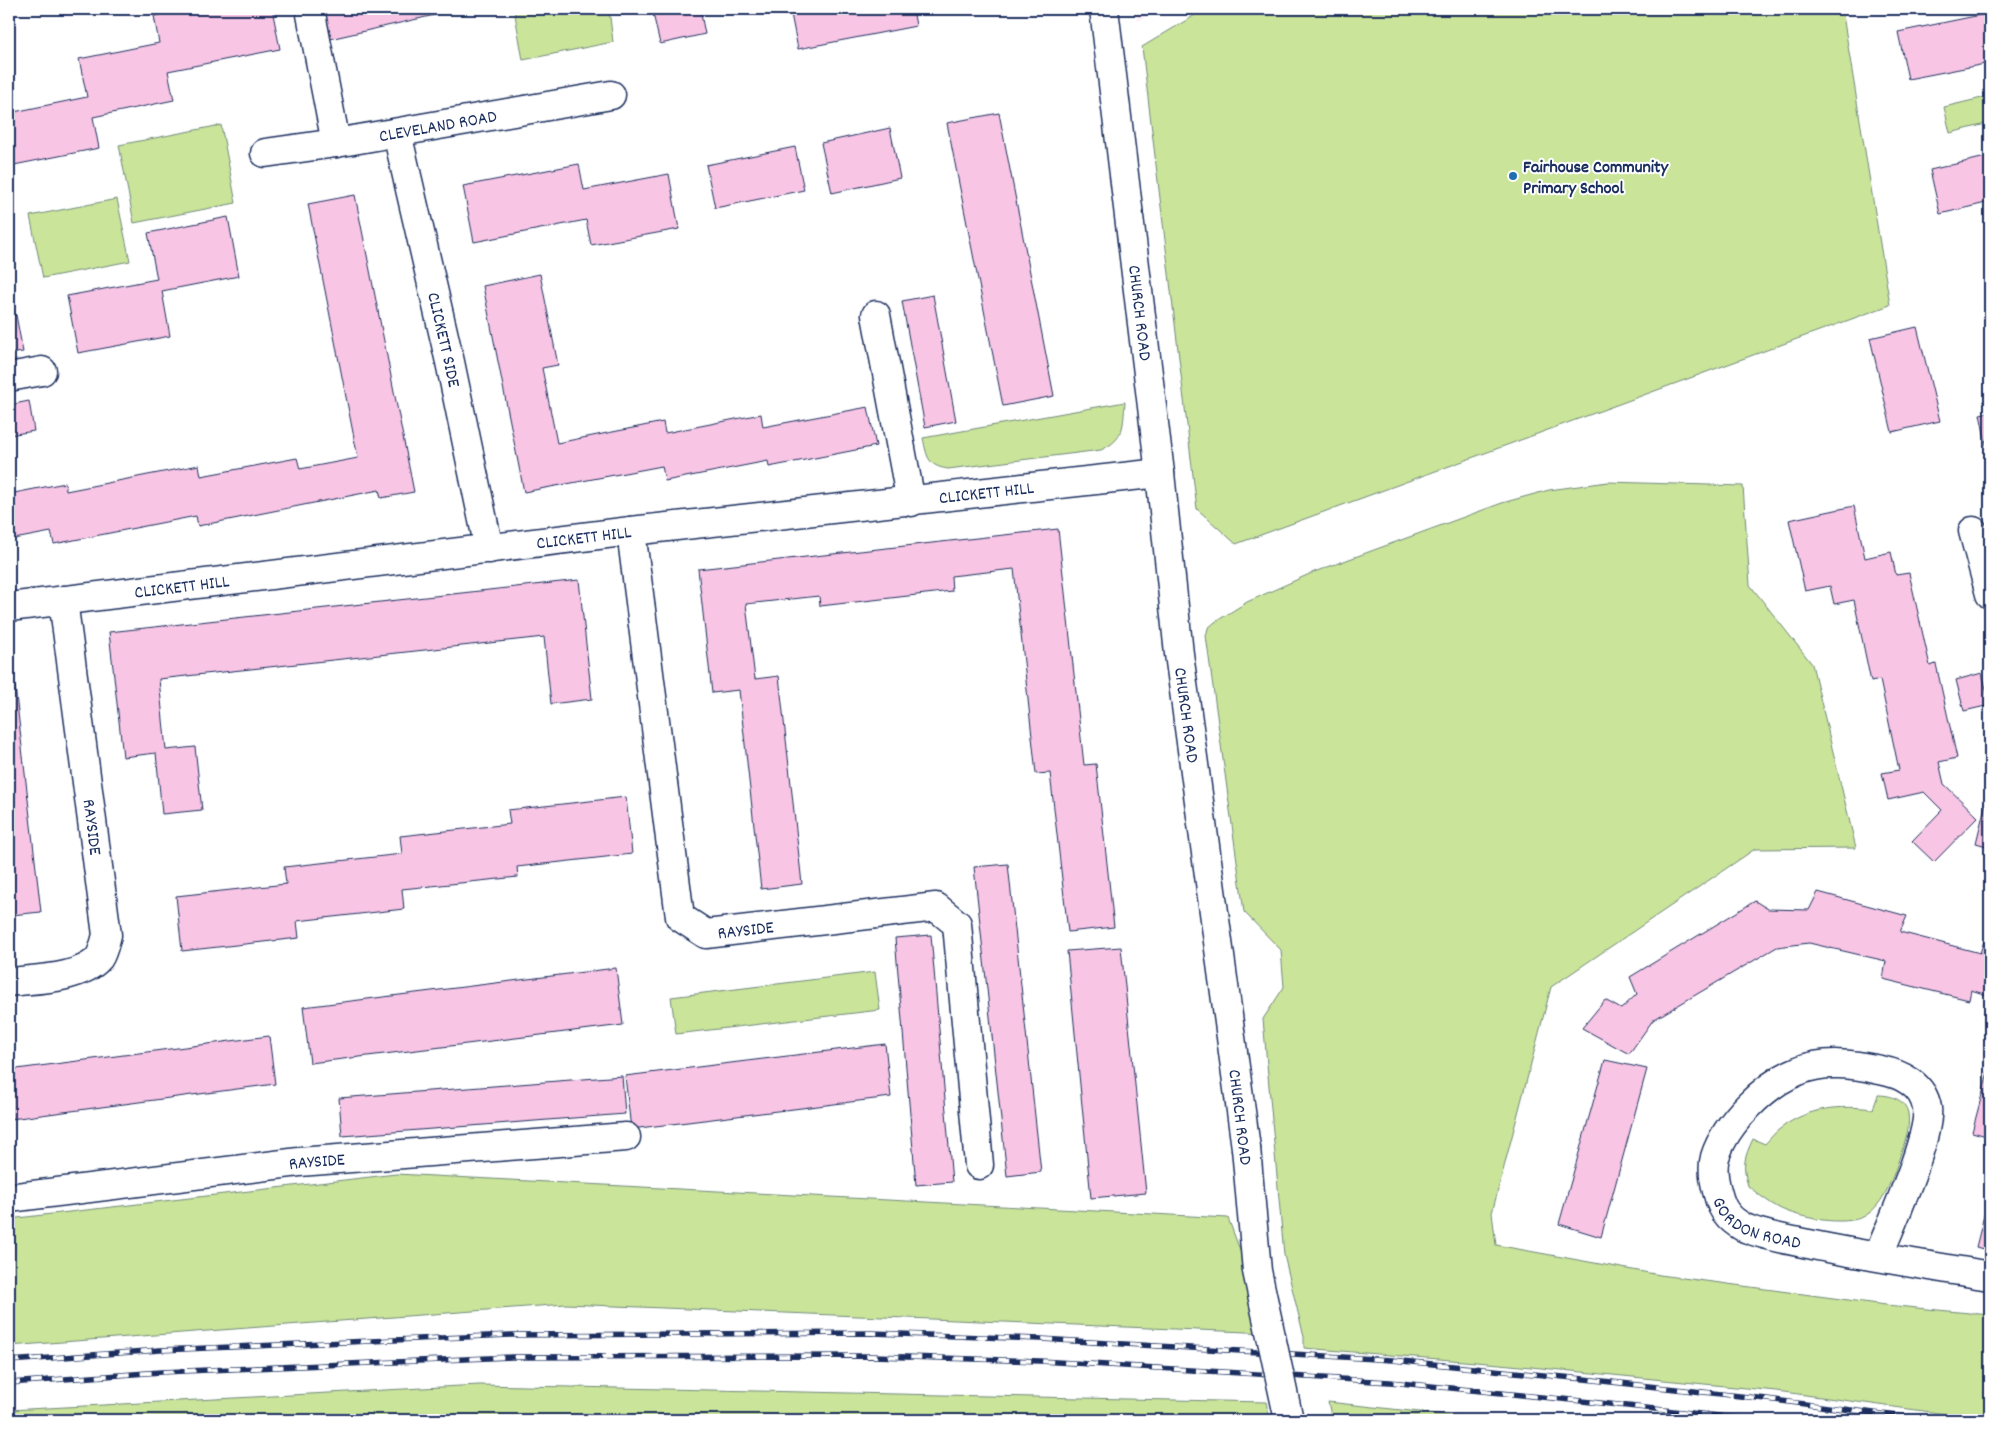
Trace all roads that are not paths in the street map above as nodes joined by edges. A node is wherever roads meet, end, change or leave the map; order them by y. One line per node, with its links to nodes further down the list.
1 (310, 9): 5 (street)
2 (1104, 9): 10 (street, CHURCH ROAD)
3 (611, 95): 4 (street, CLEVELAND ROAD)
4 (397, 133): 5 (street, CLEVELAND ROAD); 14 (street, CLICKETT SIDE)
5 (336, 143): 6 (street, CLEVELAND ROAD)
6 (266, 153)
7 (876, 315): 11 (street)
8 (42, 371): 9 (street)
9 (9, 377)
10 (1160, 473): 11 (street, CLICKETT HILL); 25 (street, CHURCH ROAD, bridge)
11 (912, 502): 12 (street, CLICKETT HILL)
12 (631, 531): 14 (street, CLICKETT HILL); 21 (street, RAYSIDE)
13 (1973, 531): 15 (street)
14 (489, 549): 17 (street, CLICKETT HILL)
15 (1986, 564): 16 (street)
16 (1990, 594)
17 (63, 600): 18 (street, CLICKETT HILL); 19 (street, RAYSIDE)
18 (9, 607)
19 (9, 982)
20 (626, 1136): 22 (street, RAYSIDE)
21 (979, 1165)
22 (9, 1198)
23 (1878, 1257): 23 (street, GORDON ROAD); 24 (street, GORDON ROAD)
24 (1990, 1276)
25 (1289, 1420)

